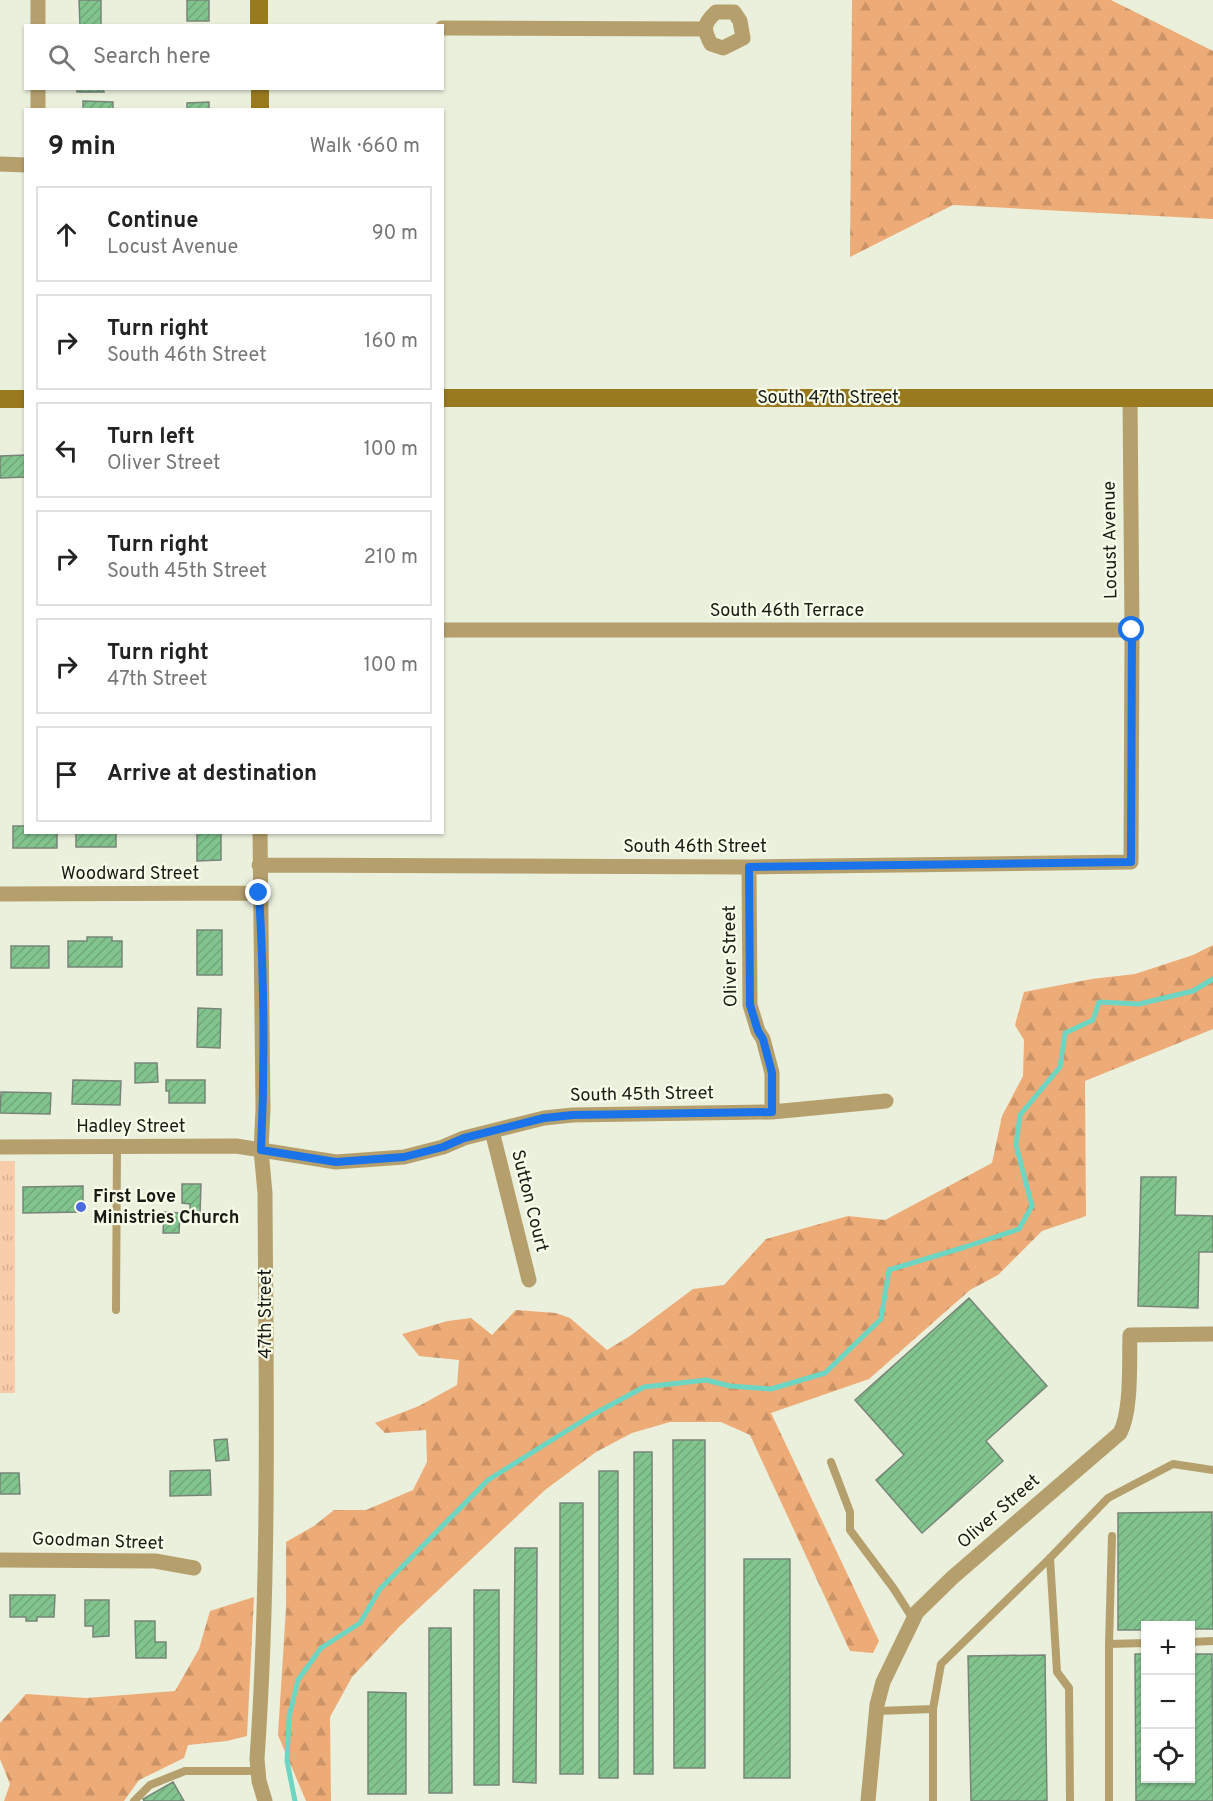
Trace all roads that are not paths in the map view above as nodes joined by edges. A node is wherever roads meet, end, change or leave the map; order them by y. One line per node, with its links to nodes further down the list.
1 (38, 0): 3 (street)
2 (259, 0): 4 (main road)
3 (38, 24)
4 (259, 24)
5 (444, 28): 6 (street)
6 (705, 29)
7 (38, 90): 9 (street)
8 (260, 90): 10 (main road)
9 (38, 108)
10 (260, 108)
11 (0, 164): 12 (street)
12 (24, 165)
13 (444, 398): 14 (main road, South 47th Street)
14 (1130, 398): 15 (main road, South 47th Street); 19 (street, Locust Avenue)
15 (1213, 398)
16 (0, 399): 17 (main road)
17 (24, 399)
18 (444, 630): 19 (street, South 46th Terrace)
19 (1132, 630): 21 (street, Locust Avenue)
20 (260, 834): 22 (street, 47th Street)
21 (1131, 862): 23 (street, South 46th Street)
22 (259, 865): 23 (street, South 46th Street); 24 (street, 47th Street)
23 (749, 867): 27 (street, Oliver Street)
24 (259, 893): 25 (street, Woodward Street); 31 (street, 47th Street)
25 (0, 894)
26 (886, 1101): 27 (street, South 45th Street)
27 (772, 1112): 28 (street, South 45th Street)
28 (492, 1131): 31 (street, South 45th Street); 32 (street, Sutton Court)
29 (0, 1147): 30 (street, Hadley Street)
30 (117, 1147): 31 (street, Hadley Street); 33 (lane)
31 (261, 1150): 48 (street, 47th Street)
32 (529, 1280)
33 (116, 1310)
34 (1213, 1334): 41 (street, Oliver Street)
35 (831, 1462): 41 (lane)
36 (1213, 1470): 38 (lane)
37 (1112, 1536): 45 (lane)
38 (1050, 1558): 46 (lane); 53 (lane)
39 (0, 1560): 40 (street, Goodman Street)
40 (194, 1568)
41 (913, 1619): 47 (street, Oliver Street)
42 (1213, 1641): 43 (lane)
43 (1195, 1642)
44 (1141, 1643): 45 (lane)
45 (1109, 1644): 54 (lane)
46 (933, 1709): 47 (lane); 52 (lane)
47 (877, 1710): 51 (street, Oliver Street)
48 (258, 1771): 49 (street, 47th Street); 50 (lane)
49 (264, 1798)
50 (134, 1801)
51 (868, 1801)
52 (933, 1801)
53 (1070, 1801)
54 (1109, 1801)

